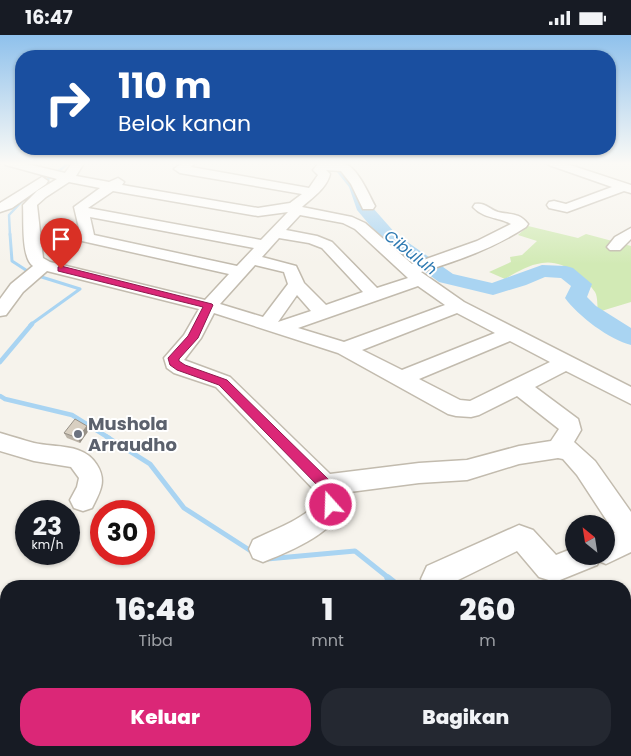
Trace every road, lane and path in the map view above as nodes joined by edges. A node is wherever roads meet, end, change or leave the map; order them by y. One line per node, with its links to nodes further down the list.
1 (21, 197): 11 (street)
2 (37, 197): 22 (street)
3 (94, 197): 14 (street)
4 (176, 197): 15 (street)
5 (197, 197): 6 (street)
6 (295, 197)
7 (302, 197): 15 (street)
8 (363, 197): 12 (street)
9 (593, 197): 10 (street)
10 (554, 205)
11 (0, 207)
12 (368, 207)
13 (480, 207): 21 (street)
14 (80, 211): 17 (street); 20 (street)
15 (292, 213): 17 (street); 21 (street)
16 (631, 232): 18 (street)
17 (270, 239): 19 (street); 25 (street)
18 (615, 247)
19 (251, 259): 20 (street); 23 (street)
20 (238, 271): 26 (street)
21 (417, 272): 25 (street); 27 (street)
22 (32, 275): 24 (street); 26 (street); 28 (street)
23 (296, 284): 29 (street); 30 (street)
24 (0, 286)
25 (374, 294): 29 (street)
26 (209, 305): 30 (street); 39 (street)
27 (458, 306): 31 (street); 32 (street)
28 (0, 311)
29 (322, 312): 30 (street)
30 (273, 326): 32 (street)
31 (509, 334): 33 (street); 34 (street)
32 (345, 349): 34 (street)
33 (567, 362): 35 (street); 36 (street)
34 (402, 378): 35 (street)
35 (520, 386): 38 (street)
36 (631, 396)
37 (0, 442): 40 (street)
38 (558, 449): 39 (street); 41 (street)
39 (325, 485): 44 (street)
40 (83, 500)
41 (631, 534)
42 (631, 539): 43 (street)
43 (615, 547)
44 (263, 549)
45 (565, 565): 46 (street)
46 (436, 580)

